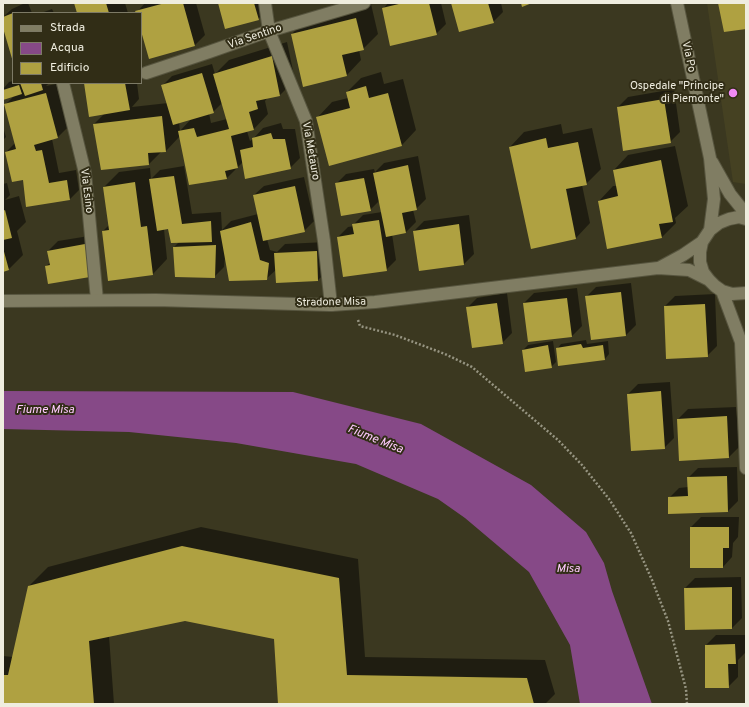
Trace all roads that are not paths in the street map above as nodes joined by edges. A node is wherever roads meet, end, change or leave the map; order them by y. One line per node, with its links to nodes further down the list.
1 (265, 3): 4 (street, Via Metauro)
2 (364, 3): 4 (street, Via Sentino)
3 (677, 3): 7 (street, Via Po)
4 (269, 31): 5 (street, Via Sentino); 18 (street, Via Metauro)
5 (146, 72)
6 (63, 84): 16 (street, Via Esino)
7 (710, 158): 8 (street, Via Po); 10 (street, Via Po)
8 (746, 214)
9 (746, 218): 10 (street)
10 (710, 230): 11 (street)
11 (702, 242): 12 (street, Stradone Misa); 13 (street)
12 (658, 268): 13 (street, Stradone Misa); 18 (street, Stradone Misa)
13 (709, 280): 14 (street)
14 (722, 291): 15 (street); 20 (street)
15 (746, 293)
16 (97, 300): 17 (street, Stradone Misa); 18 (street, Stradone Misa)
17 (3, 301)
18 (331, 304)
19 (746, 369): 20 (street)
20 (742, 384): 21 (street)
21 (746, 468)

